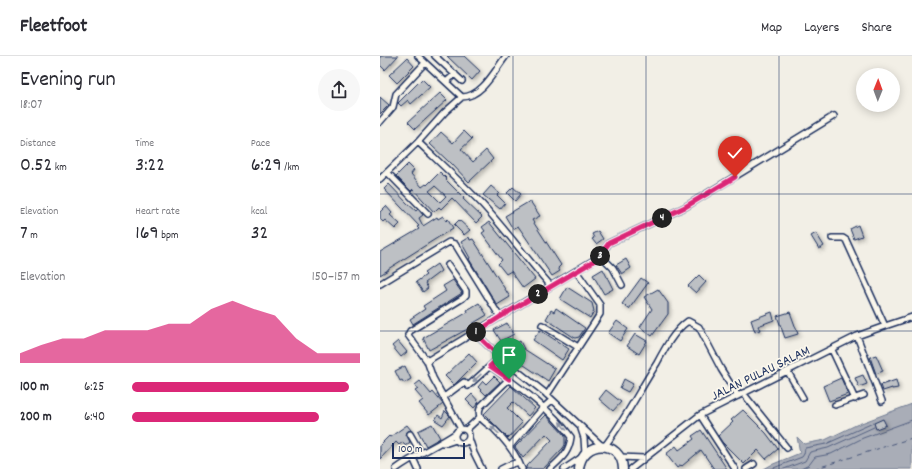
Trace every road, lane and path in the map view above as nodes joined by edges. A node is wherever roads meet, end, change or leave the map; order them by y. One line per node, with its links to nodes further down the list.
1 (418, 56): 4 (street)
2 (435, 56): 5 (street)
3 (506, 56): 8 (street)
4 (425, 63): 7 (street); 10 (street)
5 (454, 74): 6 (street); 7 (street)
6 (462, 81)
7 (446, 82): 8 (street)
8 (462, 97): 11 (street)
9 (834, 116): 16 (street)
10 (380, 122)
11 (418, 142): 12 (street); 21 (street)
12 (387, 172): 13 (street); 14 (street)
13 (380, 179)
14 (428, 214)
15 (832, 238): 25 (street)
16 (599, 257): 18 (street); 20 (street)
17 (448, 265): 31 (street)
18 (576, 271): 21 (street); 28 (street)
19 (380, 284): 22 (street)
20 (622, 285)
21 (551, 286): 22 (street)
22 (500, 317): 26 (street)
23 (912, 317): 25 (street, JALAN PULAU SALAM)
24 (542, 325): 28 (street)
25 (885, 326): 27 (street, JALAN PULAU SALAM)
26 (475, 333): 30 (street); 31 (street)
27 (857, 336): 29 (street, JALAN PULAU SALAM); 42 (street)
28 (578, 347): 35 (street)
29 (832, 350): 33 (street, JALAN PULAU SALAM); 40 (street)
30 (500, 357): 32 (street); 35 (street)
31 (427, 362): 38 (street)
32 (490, 366): 34 (street); 38 (street, one-way to 38)
33 (788, 372): 36 (street, JALAN PULAU SALAM); 39 (street)
34 (509, 379): 44 (street); 46 (street)
35 (547, 395): 41 (street)
36 (740, 395): 45 (street, JALAN PULAU SALAM); 56 (street); 57 (street)
37 (864, 395): 40 (street)
38 (444, 397): 48 (street)
39 (803, 398)
40 (855, 398): 43 (street)
41 (552, 400): 44 (street); 47 (street)
42 (882, 401)
43 (835, 405)
44 (544, 408): 55 (street); 71 (street, one-way to 44)
45 (700, 416): 63 (street, JALAN PULAU SALAM); 76 (street)
46 (480, 417): 48 (street); 55 (street, one-way to 46)
47 (581, 428): 56 (street); 60 (street)
48 (464, 430): 49 (street); 51 (street)
49 (456, 433): 52 (street); 53 (street)
50 (410, 434): 58 (street)
51 (469, 438): 54 (street); 59 (street)
52 (456, 440): 53 (street); 54 (street)
53 (442, 443): 58 (street)
54 (462, 443): 59 (street)
55 (510, 446): 64 (street)
56 (603, 446): 60 (main road); 61 (main road)
57 (787, 448)
58 (421, 453): 62 (street)
59 (474, 453): 68 (street)
60 (584, 455): 72 (street); 73 (main road)
61 (620, 457): 63 (street); 74 (main road)
62 (412, 458): 66 (street); 67 (street)
63 (644, 458): 75 (street, JALAN PULAU SALAM)
64 (519, 462): 69 (street); 70 (street)
65 (754, 464): 77 (street)
66 (396, 469)
67 (418, 469)
68 (482, 469)
69 (501, 469)
70 (522, 469)
71 (550, 469)
72 (564, 469)
73 (580, 469)
74 (623, 469)
75 (631, 469)
76 (735, 469)
77 (746, 469)

